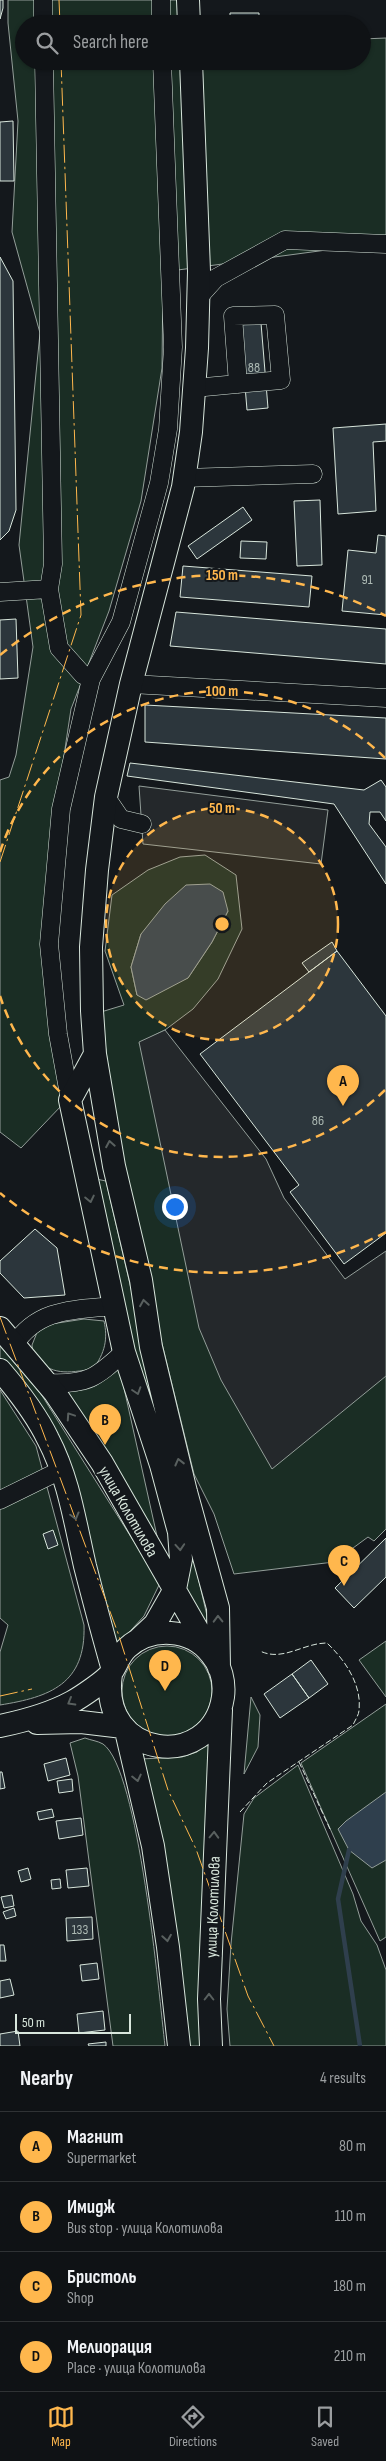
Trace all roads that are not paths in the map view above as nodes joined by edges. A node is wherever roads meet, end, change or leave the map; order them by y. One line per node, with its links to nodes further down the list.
1 (42, 0): 4 (street)
2 (161, 0): 5 (street)
3 (188, 0): 6 (main road)
4 (43, 15)
5 (161, 15)
6 (189, 15)
7 (44, 70): 16 (street)
8 (162, 70): 18 (street)
9 (191, 70): 11 (main road)
10 (386, 244): 11 (street)
11 (198, 298): 13 (main road)
12 (238, 384): 13 (street)
13 (194, 388): 15 (main road)
14 (313, 474): 15 (street)
15 (184, 478): 19 (main road)
16 (49, 589): 17 (street); 18 (street)
17 (0, 592)
18 (91, 679): 24 (street)
19 (131, 684): 20 (street); 21 (main road)
20 (386, 698)
21 (106, 797): 22 (street); 23 (main road)
22 (142, 824)
23 (95, 1054): 24 (main road); 34 (main road, one-way to 23)
24 (70, 1100): 25 (main road, улица Колотилова, one-way to 25)
25 (114, 1306): 26 (street); 27 (main road, улица Колотилова)
26 (7, 1337): 29 (main road, улица Колотилова)
27 (124, 1352): 29 (street); 32 (main road, улица Колотилова, one-way to 32)
28 (0, 1370): 30 (main road, улица Колотилова)
29 (47, 1384): 32 (main road, улица Колотилова, one-way to 29)
30 (61, 1470): 31 (street); 35 (main road, улица Колотилова, one-way to 35)
31 (0, 1500)
32 (175, 1589): 33 (main road, улица Колотилова); 34 (main road, улица Колотилова)
33 (139, 1639): 34 (main road); 35 (main road, улица Колотилова)
34 (215, 1660): 36 (main road, улица Колотилова)
35 (112, 1672): 37 (main road, one-way to 37); 38 (main road, улица Колотилова)
36 (221, 1708): 38 (main road, улица Колотилова); 40 (main road, улица Колотилова, one-way to 36)
37 (7, 1724): 38 (main road)
38 (124, 1729): 39 (main road, улица Колотилова, one-way to 39)
39 (179, 2046)
40 (212, 2046)

